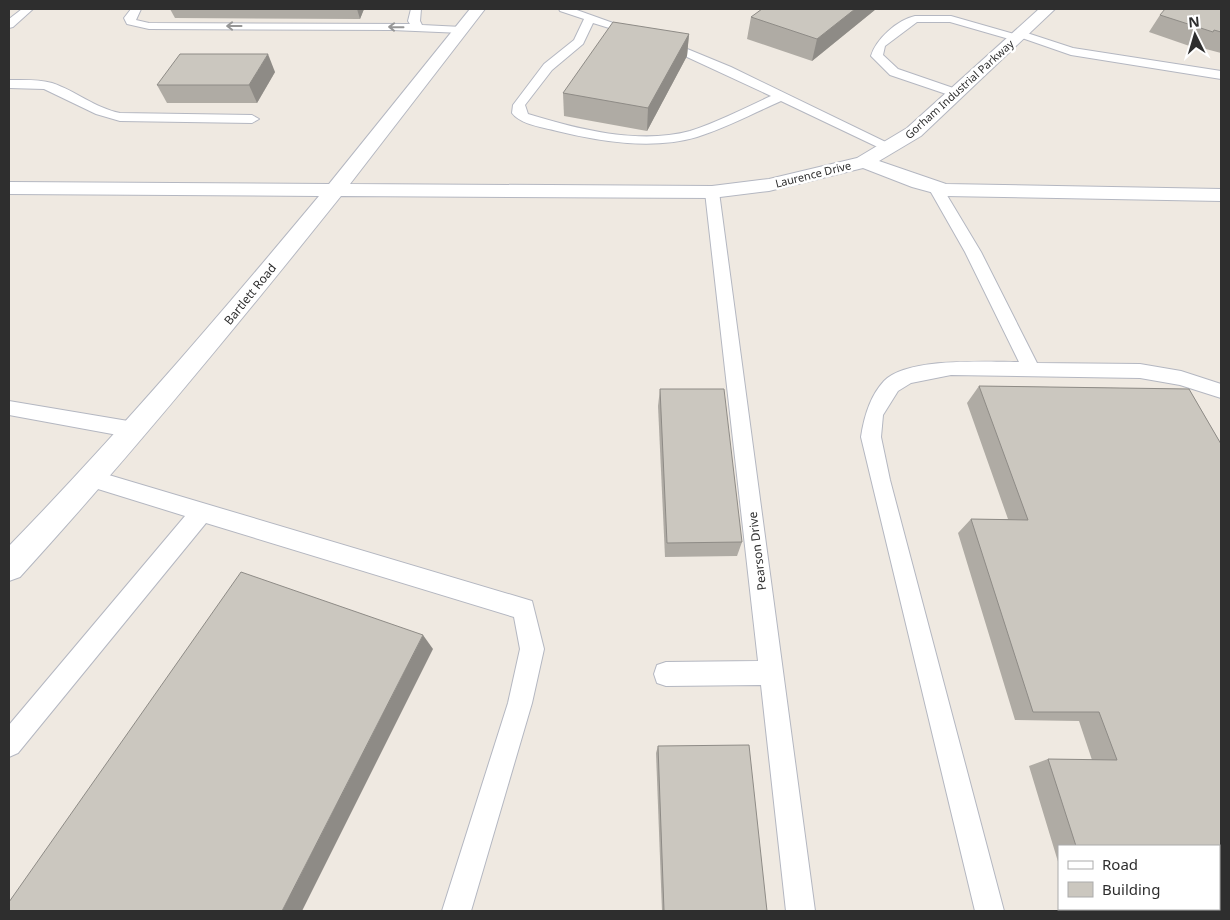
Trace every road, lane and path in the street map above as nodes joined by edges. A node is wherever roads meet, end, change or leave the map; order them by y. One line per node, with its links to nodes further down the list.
1 (28, 9): 8 (lane)
2 (416, 9): 9 (lane)
3 (477, 9): 10 (street, Bartlett Road)
4 (564, 9): 7 (lane)
5 (1048, 9): 11 (street, Gorham Industrial Parkway)
6 (134, 11): 9 (lane, one-way to 6)
7 (590, 18): 15 (lane); 15 (lane)
8 (9, 25)
9 (418, 28): 10 (lane)
10 (462, 30): 21 (street, Bartlett Road)
11 (1018, 36): 12 (lane); 14 (street, Gorham Industrial Parkway); 14 (lane)
12 (1221, 75)
13 (9, 84): 16 (lane)
14 (955, 93): 17 (street, Gorham Industrial Parkway)
15 (781, 96): 17 (lane)
16 (252, 119)
17 (891, 148): 18 (street, Gorham Industrial Parkway)
18 (864, 162): 19 (street, Laurence Drive); 22 (street, Laurence Drive)
19 (935, 187): 23 (street, Laurence Drive); 24 (lane)
20 (9, 188): 21 (street, Laurence Drive)
21 (335, 190): 22 (street, Laurence Drive); 27 (street, Bartlett Road)
22 (712, 192): 31 (lane, Pearson Drive)
23 (1221, 195)
24 (1031, 369): 25 (lane); 36 (lane)
25 (1221, 391)
26 (9, 408): 27 (lane)
27 (134, 430): 28 (street, Bartlett Road)
28 (92, 479): 29 (lane); 30 (street, Bartlett Road)
29 (202, 512): 33 (lane); 34 (lane)
30 (9, 567)
31 (772, 673): 32 (lane); 35 (lane, Pearson Drive)
32 (666, 674)
33 (9, 744)
34 (457, 911)
35 (801, 911)
36 (990, 911)

